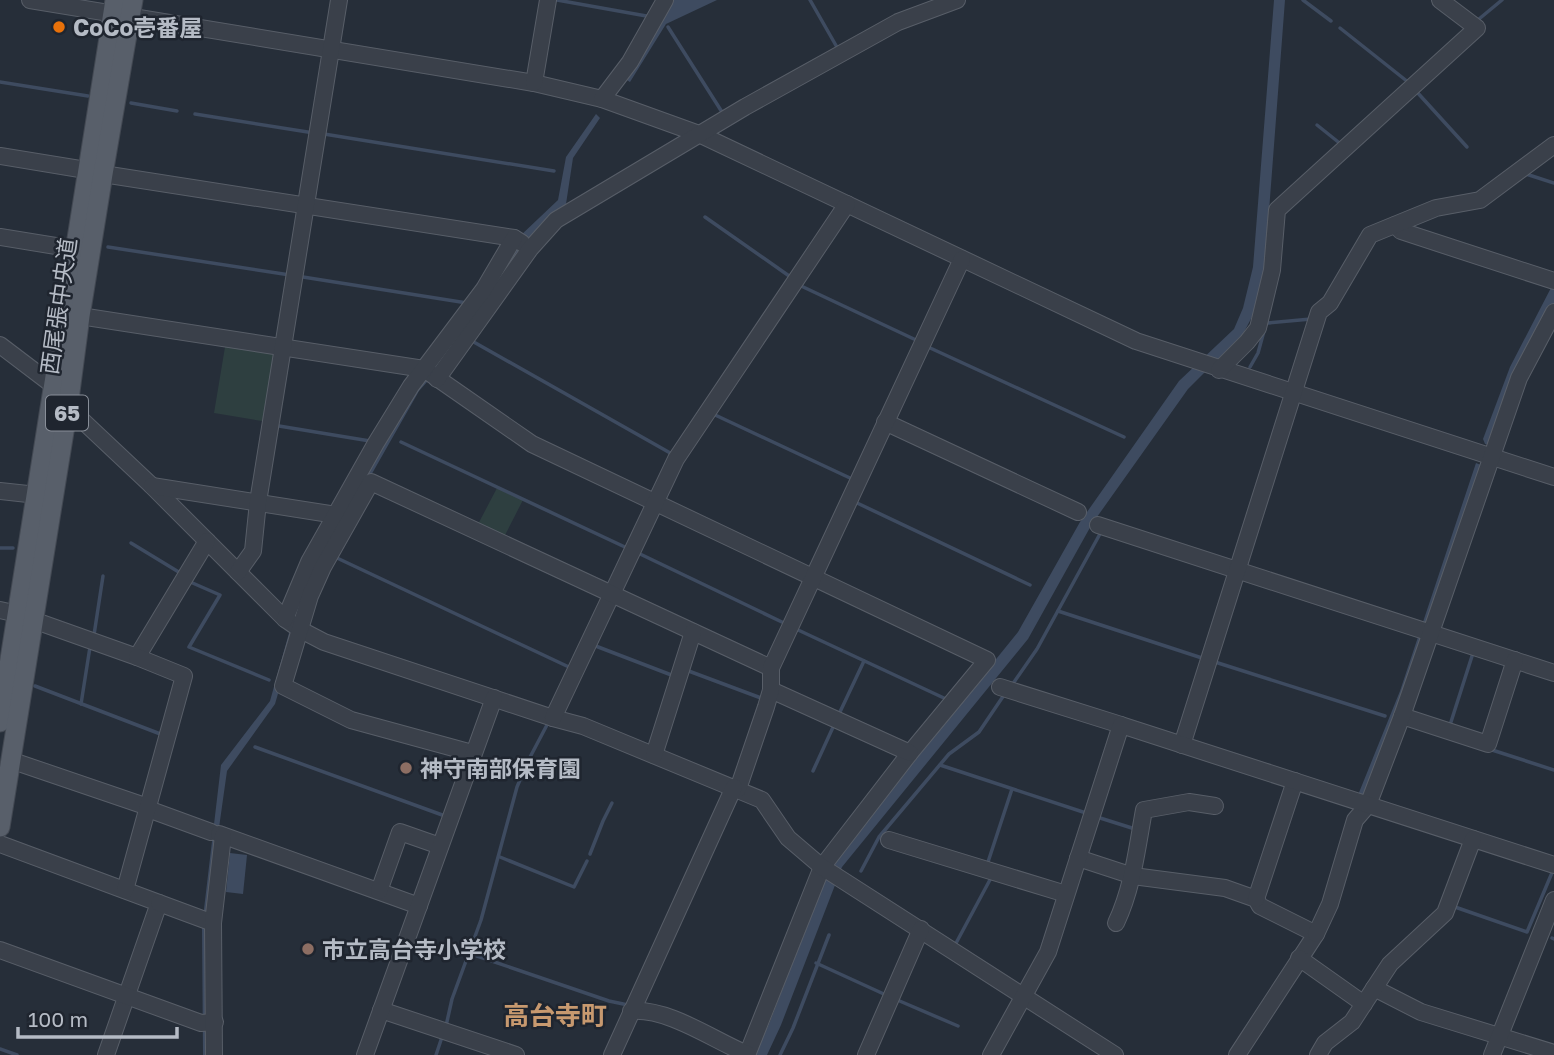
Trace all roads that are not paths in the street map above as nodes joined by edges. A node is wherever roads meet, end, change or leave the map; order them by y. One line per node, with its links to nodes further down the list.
1 (30, 0): 7 (street)
2 (339, 0): 8 (street)
3 (548, 0): 9 (street)
4 (664, 0): 10 (street)
5 (957, 0): 11 (street)
6 (1440, 0): 27 (street)
7 (123, 8): 8 (street); 14 (main road, 西尾張中央道 / 65)
8 (331, 51): 9 (street); 16 (street)
9 (534, 83): 10 (street)
10 (602, 99): 11 (street)
11 (699, 134): 15 (street); 19 (street)
12 (1554, 145): 17 (street)
13 (0, 156): 14 (street)
14 (95, 172): 16 (street); 20 (main road, 西尾張中央道 / 65); 24 (main road, 西尾張中央道 / 65)
15 (848, 204): 21 (street); 39 (street)
16 (305, 205): 19 (street); 26 (street)
17 (1395, 225): 22 (street); 30 (street)
18 (0, 237): 20 (street)
19 (521, 243): 28 (street)
20 (74, 249): 29 (main road, 西尾張中央道 / 65)
21 (962, 259): 27 (street); 32 (street)
22 (1553, 281)
23 (1554, 312): 33 (street)
24 (80, 316): 26 (street); 31 (main road, 西尾張中央道 / 65)
25 (0, 345): 29 (street)
26 (284, 348): 28 (street); 38 (street)
27 (1218, 369): 30 (street)
28 (430, 374): 39 (street); 41 (street)
29 (54, 386): 31 (street); 37 (main road, 西尾張中央道 / 65)
30 (1295, 394): 33 (street); 44 (street)
31 (68, 407): 35 (street); 48 (main road, 西尾張中央道 / 65)
32 (885, 422): 40 (street); 46 (street)
33 (1491, 457): 34 (street); 52 (street)
34 (1554, 477)
35 (152, 486): 38 (street); 43 (street)
36 (0, 491): 37 (street)
37 (37, 495): 48 (main road, 西尾張中央道 / 65)
38 (258, 502): 41 (street); 45 (street)
39 (655, 503): 46 (street); 47 (street)
40 (1078, 512)
41 (336, 515): 49 (street)
42 (1098, 525): 44 (street)
43 (207, 541): 45 (street); 53 (street)
44 (1238, 571): 52 (street); 64 (street)
45 (238, 572): 49 (street)
46 (812, 577): 55 (street); 66 (street)
47 (612, 594): 50 (street); 51 (street); 61 (street)
48 (17, 615): 53 (street); 62 (main road, 西尾張中央道 / 65); 68 (main road, 西尾張中央道 / 65)
49 (285, 619): 50 (street)
50 (300, 630): 59 (street); 65 (street)
51 (693, 632): 55 (street); 67 (street)
52 (1427, 632): 54 (street); 60 (street)
53 (137, 657): 73 (street)
54 (1515, 660): 56 (street); 60 (street)
55 (771, 668): 58 (street)
56 (1554, 673)
57 (1000, 687): 63 (street)
58 (771, 690): 66 (street); 70 (street)
59 (494, 698): 61 (street); 65 (street)
60 (1402, 716): 71 (street)
61 (553, 718): 67 (street)
62 (0, 722)
63 (1121, 725): 64 (street); 80 (street)
64 (1182, 745): 69 (street)
65 (472, 753): 79 (street)
66 (910, 753): 82 (street)
67 (654, 755): 70 (street)
68 (10, 760): 73 (street); 74 (main road, 西尾張中央道 / 65)
69 (1295, 781): 71 (street); 87 (street)
70 (736, 788): 82 (street); 101 (street)
71 (1368, 805): 76 (street); 94 (street)
72 (1215, 806): 83 (street)
73 (148, 808): 75 (street); 84 (street)
74 (0, 827)
75 (218, 834): 85 (street); 91 (street)
76 (1473, 839): 81 (street); 97 (street)
77 (889, 840): 86 (street)
78 (0, 844): 84 (street)
79 (440, 846): 85 (street); 90 (street)
80 (1078, 858): 83 (street); 86 (street)
81 (1554, 865)
82 (824, 868): 93 (street); 105 (street)
83 (1133, 876): 87 (street); 92 (street)
84 (125, 890): 89 (street)
85 (379, 891): 90 (street)
86 (1066, 894): 98 (street)
87 (1256, 899): 94 (street)
88 (1554, 900): 104 (street)
89 (159, 903): 91 (street); 99 (street)
90 (419, 906): 102 (street)
91 (208, 921): 103 (street)
92 (1116, 923)
93 (921, 929): 98 (street); 112 (street)
94 (1316, 934): 96 (street)
95 (0, 950): 99 (street)
96 (1299, 958): 100 (street); 115 (street)
97 (1374, 988): 100 (street); 104 (street)
98 (1023, 995): 113 (street); 114 (street)
99 (127, 996): 103 (street); 107 (street)
100 (1364, 1004): 116 (street)
101 (632, 1007): 105 (street); 111 (street)
102 (381, 1010): 109 (street); 110 (street)
103 (210, 1023): 108 (street)
104 (1499, 1036): 106 (street); 117 (street)
105 (748, 1052)
106 (1554, 1053)
107 (106, 1055)
108 (214, 1055)
109 (365, 1055)
110 (516, 1055)
111 (612, 1055)
112 (866, 1055)
113 (991, 1055)
114 (1115, 1055)
115 (1237, 1055)
116 (1318, 1055)
117 (1492, 1055)

